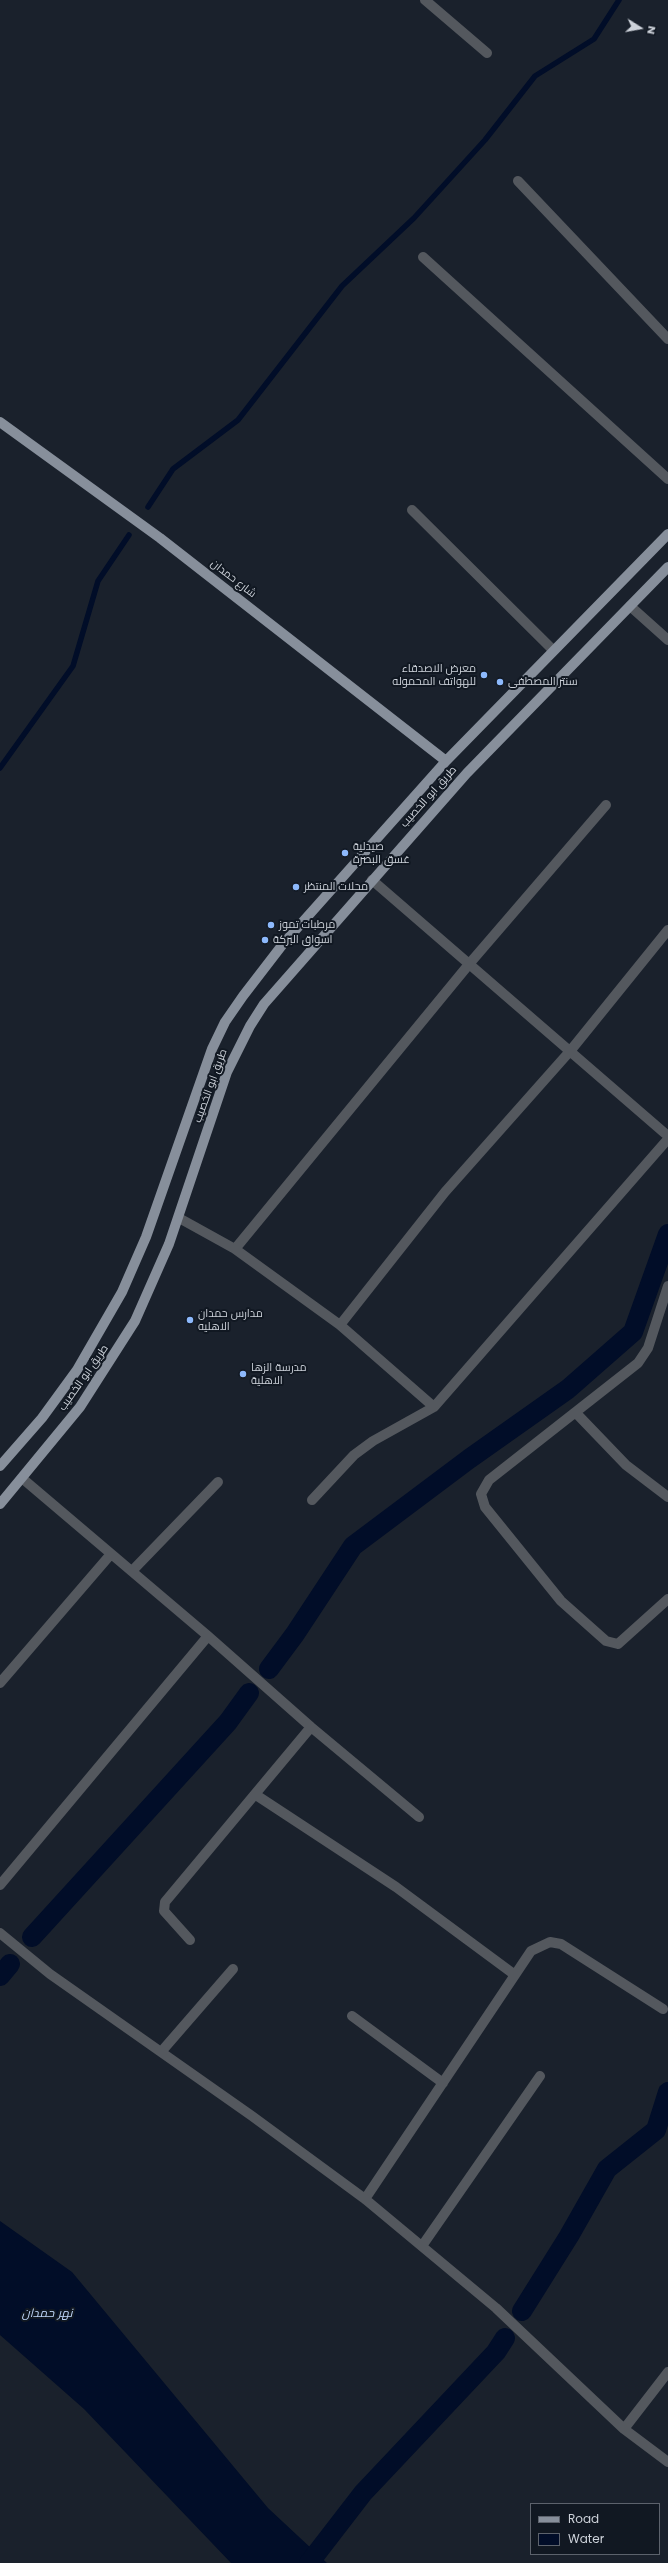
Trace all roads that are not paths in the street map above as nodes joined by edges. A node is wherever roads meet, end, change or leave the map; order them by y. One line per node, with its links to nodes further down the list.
1 (425, 0): 2 (street)
2 (487, 53)
3 (518, 181): 5 (street)
4 (423, 257): 7 (street)
5 (668, 339)
6 (0, 422): 14 (main road, شارع حمدان)
7 (668, 480)
8 (412, 510): 13 (street)
9 (668, 534): 13 (main road, طريق ابو الخصيب)
10 (668, 567): 11 (main road, طريق ابو الخصيب)
11 (630, 606): 12 (street); 16 (main road, طريق ابو الخصيب)
12 (668, 640)
13 (553, 650): 14 (main road, طريق ابو الخصيب)
14 (446, 761): 27 (main road, طريق ابو الخصيب)
15 (606, 805): 18 (street)
16 (372, 880): 18 (street); 21 (main road, طريق ابو الخصيب)
17 (668, 930): 19 (street)
18 (470, 963): 19 (street); 22 (street)
19 (571, 1050): 20 (street); 24 (street)
20 (668, 1137): 25 (street)
21 (179, 1218): 22 (street); 28 (main road, طريق ابو الخصيب)
22 (235, 1249): 24 (street)
23 (668, 1286): 26 (street)
24 (340, 1325): 25 (street)
25 (434, 1408): 31 (street)
26 (576, 1413): 30 (street); 35 (street)
27 (0, 1466)
28 (23, 1479): 32 (main road, طريق ابو الخصيب); 33 (street)
29 (218, 1482): 34 (street)
30 (668, 1497)
31 (312, 1500)
32 (0, 1504)
33 (111, 1554): 34 (street); 37 (street)
34 (132, 1571): 36 (street)
35 (668, 1599)
36 (208, 1636): 38 (street); 41 (street)
37 (0, 1683)
38 (311, 1727): 39 (street); 40 (street)
39 (256, 1796): 43 (street); 45 (street)
40 (419, 1817)
41 (0, 1885)
42 (0, 1933): 48 (street)
43 (190, 1940)
44 (233, 1969): 48 (street)
45 (515, 1975): 46 (street); 50 (street)
46 (663, 2009)
47 (352, 2016): 50 (street)
48 (161, 2052): 51 (street)
49 (540, 2076): 52 (street)
50 (443, 2083): 51 (street)
51 (365, 2199): 52 (street)
52 (422, 2246): 54 (street)
53 (668, 2372): 54 (street)
54 (624, 2428): 55 (street)
55 (668, 2462)

